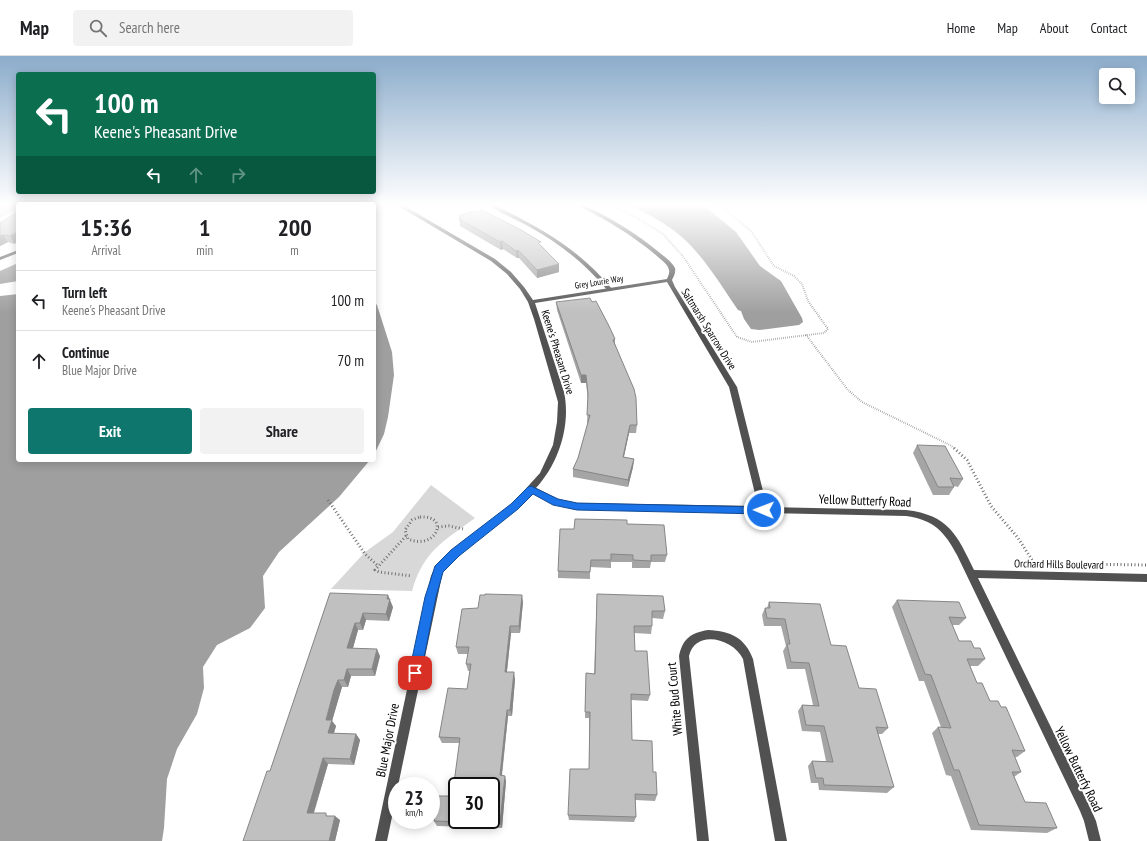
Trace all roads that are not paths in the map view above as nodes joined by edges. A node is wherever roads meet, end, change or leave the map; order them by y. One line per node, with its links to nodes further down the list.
1 (459, 241): 8 (street, Keene's Pheasant Drive)
2 (558, 241): 7 (lane)
3 (641, 241): 6 (street, Saltmarsh Sparrow Drive)
4 (16, 252): 5 (lane)
5 (0, 259)
6 (669, 280): 7 (street, Grey Lourie Way); 10 (street, Saltmarsh Sparrow Drive)
7 (610, 290): 8 (street, Grey Lourie Way)
8 (531, 302): 9 (street, Keene's Pheasant Drive)
9 (531, 489): 10 (street, Yellow Butterfy Road); 13 (street, Keene's Pheasant Drive)
10 (764, 510): 11 (street, Yellow Butterfy Road)
11 (971, 574): 12 (street, Orchard Hills Boulevard); 17 (street, Yellow Butterfy Road)
12 (1147, 578)
13 (430, 597): 14 (street, Blue Major Drive)
14 (381, 841)
15 (703, 841): 16 (street, White Bud Court)
16 (781, 841)
17 (1095, 841)

